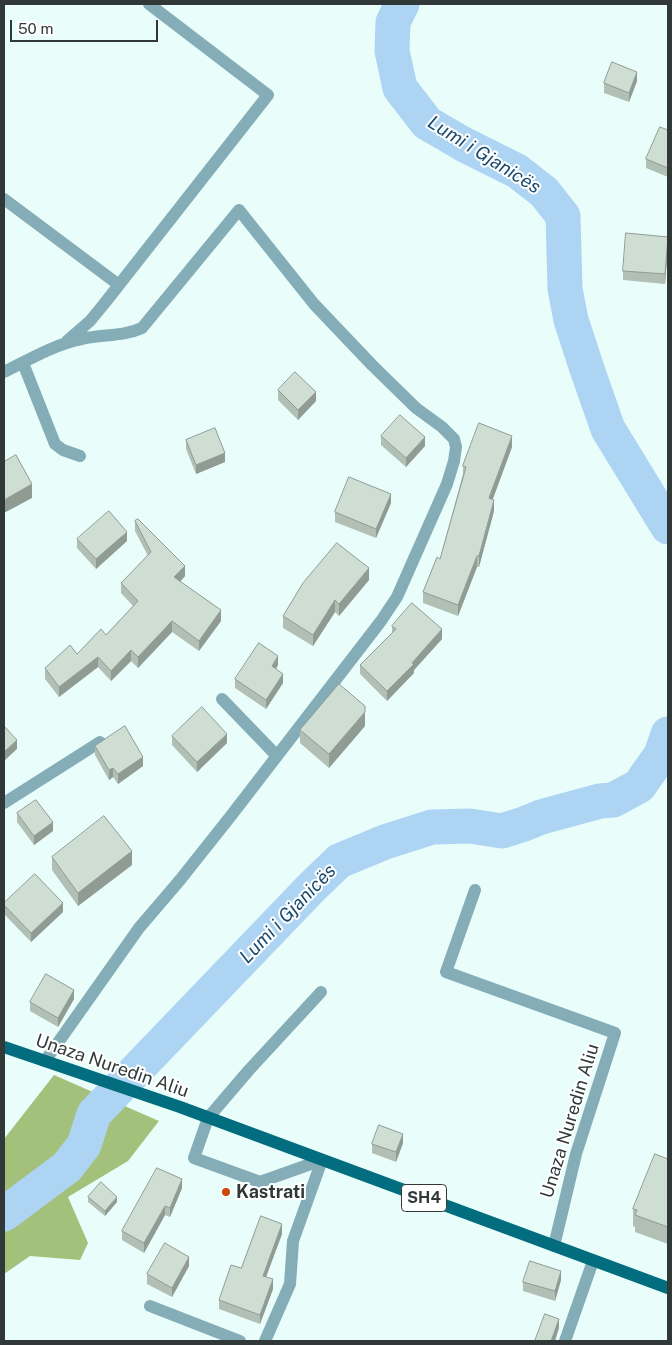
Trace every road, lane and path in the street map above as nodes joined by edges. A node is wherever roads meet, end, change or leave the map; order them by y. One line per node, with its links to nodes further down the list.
1 (149, 4): 3 (street)
2 (4, 199): 3 (street)
3 (119, 286): 4 (street)
4 (66, 343): 5 (street); 10 (street)
5 (23, 362): 6 (street); 7 (street)
6 (4, 372)
7 (80, 456)
8 (222, 699): 10 (street)
9 (100, 742): 11 (street)
10 (277, 756): 15 (street)
11 (4, 803)
12 (475, 890): 18 (street, Unaza Nuredin Aliu)
13 (321, 992): 16 (street)
14 (4, 1047): 15 (main road, Unaza Nuredin Aliu / SH4)
15 (45, 1061): 16 (main road, Unaza Nuredin Aliu / SH4)
16 (208, 1118): 17 (main road, Unaza Nuredin Aliu / SH4); 17 (street)
17 (322, 1160): 18 (main road, Unaza Nuredin Aliu / SH4); 23 (street)
18 (554, 1246): 19 (main road, Unaza Nuredin Aliu / SH4)
19 (593, 1261): 20 (main road, Unaza Nuredin Aliu / SH4); 24 (street)
20 (668, 1288)
21 (150, 1306): 22 (street)
22 (240, 1341)
23 (265, 1341)
24 (565, 1341)

